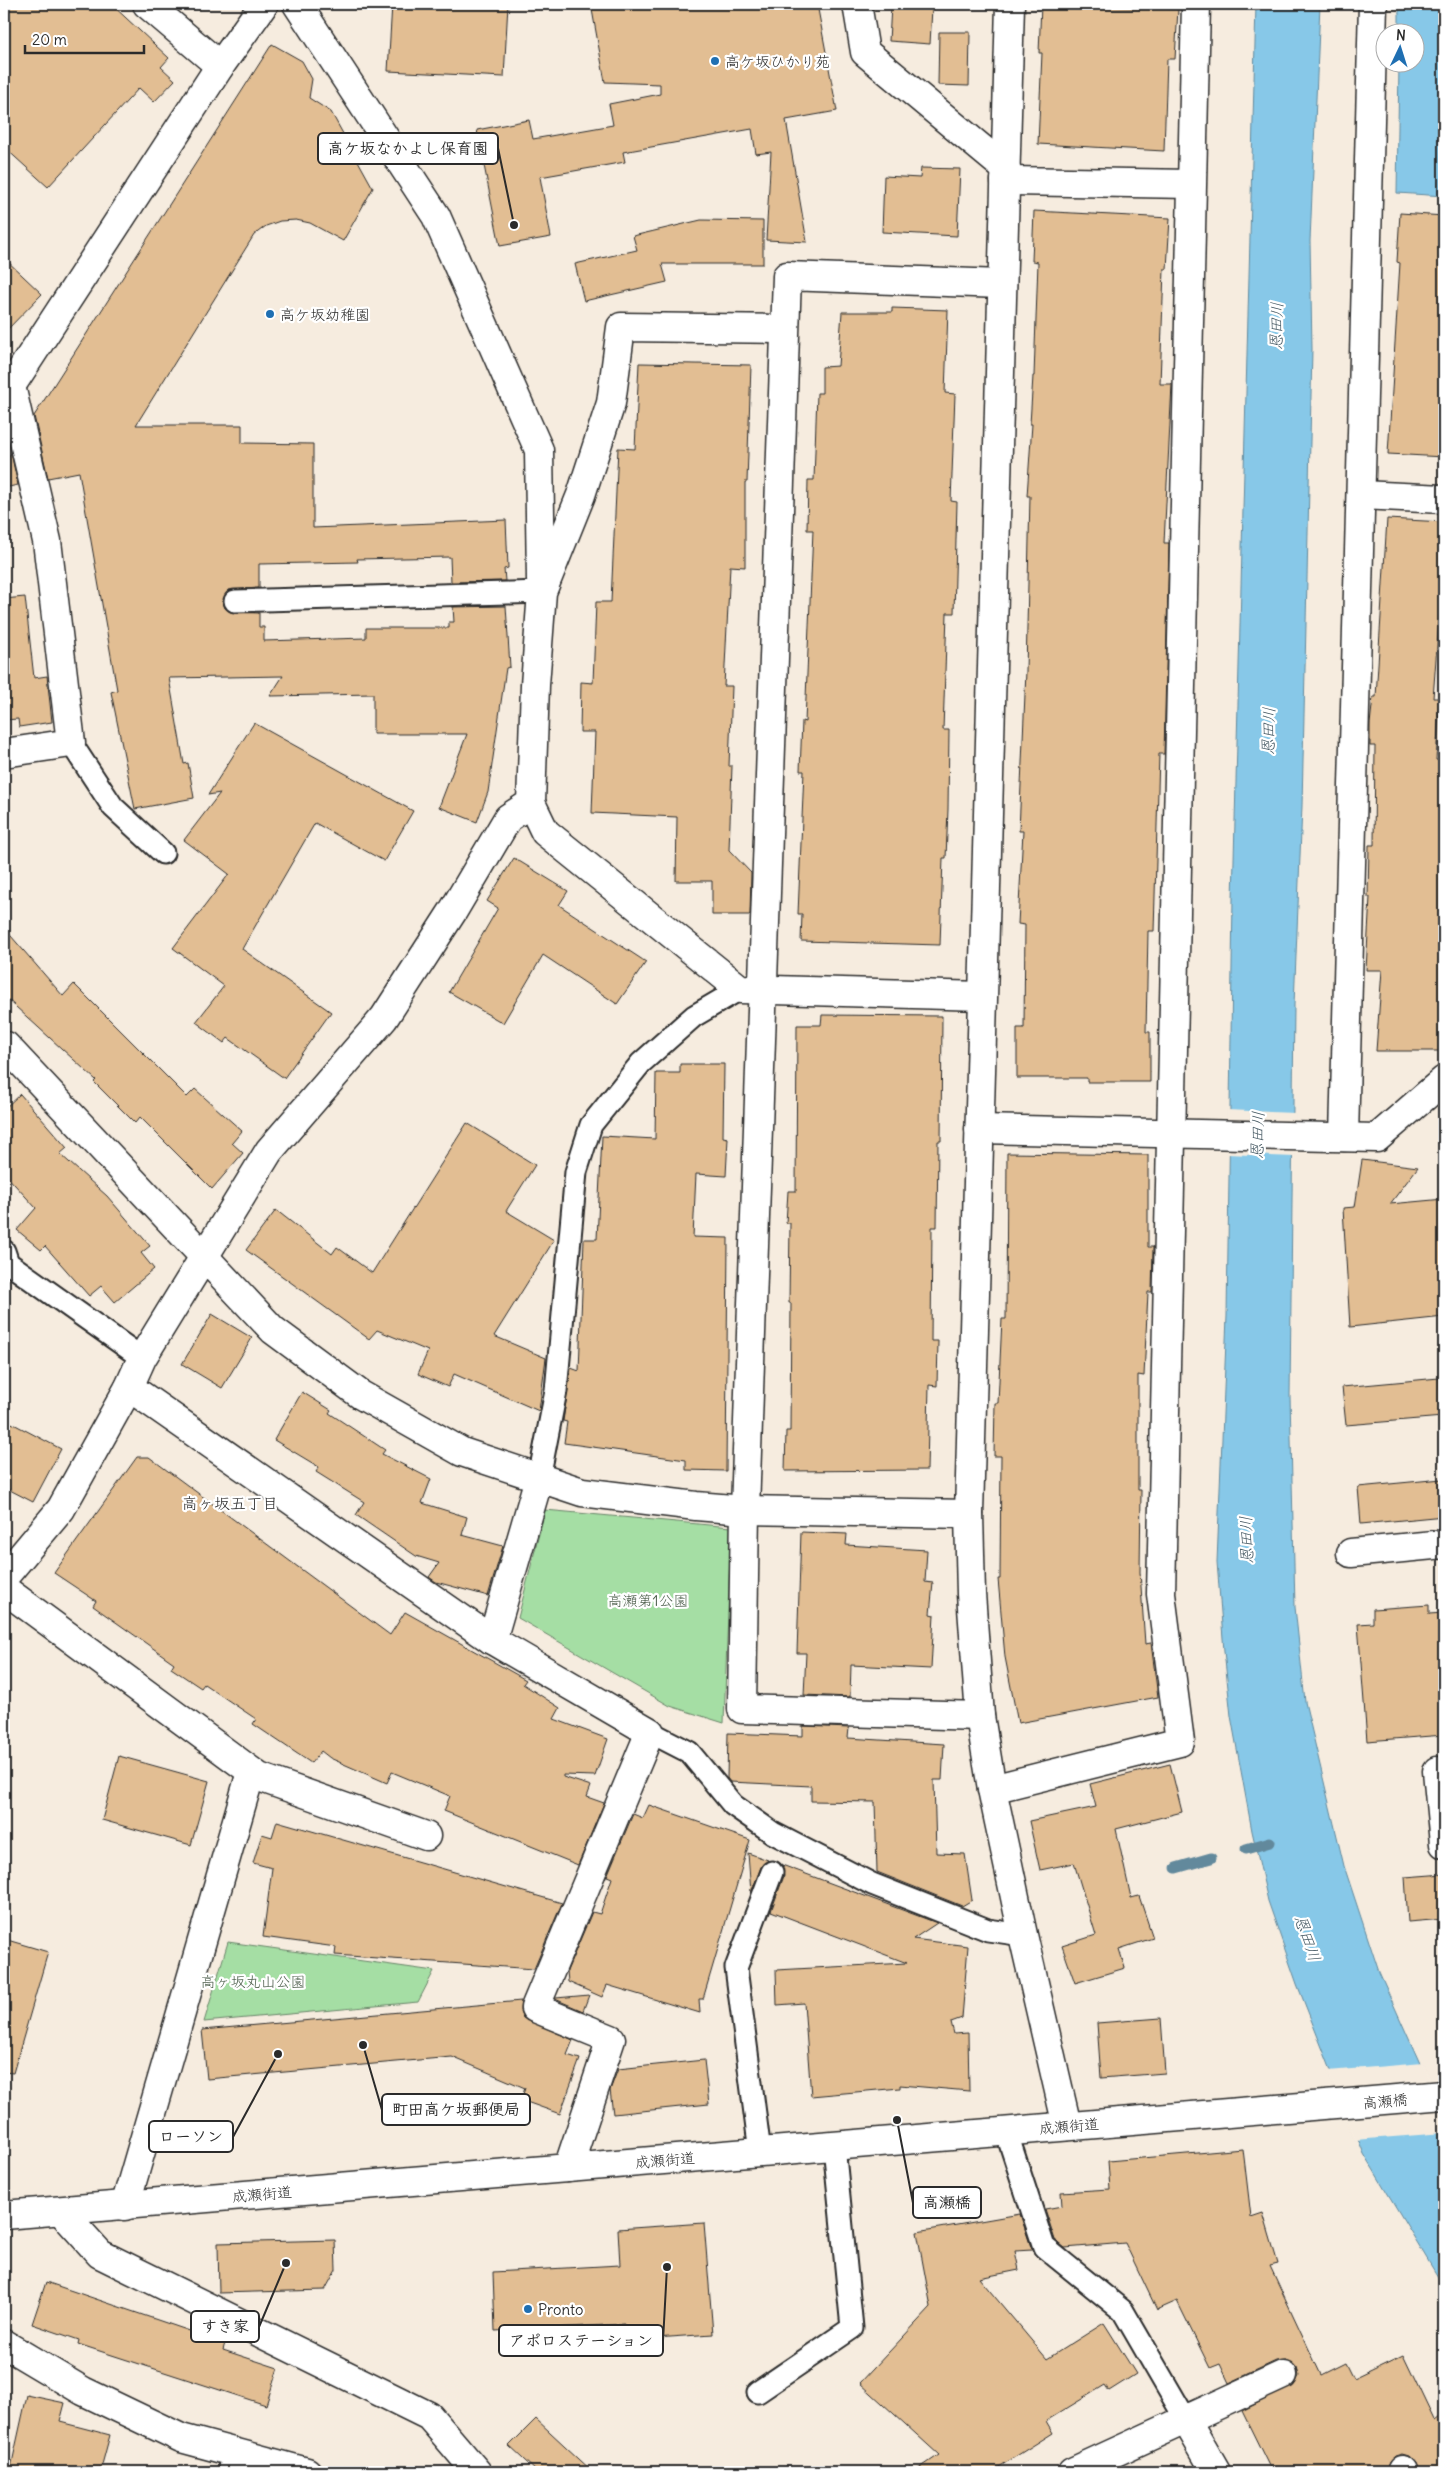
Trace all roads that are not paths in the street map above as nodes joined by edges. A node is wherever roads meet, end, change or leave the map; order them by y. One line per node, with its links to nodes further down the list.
1 (147, 4): 8 (street)
2 (264, 4): 8 (street)
3 (297, 4): 16 (street)
4 (857, 4): 9 (street)
5 (1010, 4): 9 (street)
6 (1196, 4): 10 (street)
7 (1373, 4): 14 (street)
8 (220, 66): 13 (street)
9 (1006, 175): 10 (street); 11 (street)
10 (1191, 184): 27 (street)
11 (1001, 284): 12 (street); 23 (street)
12 (784, 329): 16 (street); 22 (street)
13 (8, 389): 18 (street)
14 (1361, 495): 15 (street); 28 (street)
15 (1444, 499)
16 (542, 592): 17 (lane); 20 (street)
17 (235, 602)
18 (71, 743): 19 (street); 21 (lane)
19 (4, 753)
20 (531, 802): 22 (street); 30 (street)
21 (163, 853)
22 (752, 989): 23 (street); 33 (lane); 34 (street)
23 (982, 996): 26 (street)
24 (6, 1046): 30 (street)
25 (1444, 1080): 28 (street)
26 (979, 1129): 27 (street); 35 (street)
27 (1171, 1134): 28 (street); 46 (street)
28 (1344, 1137)
29 (4, 1251): 31 (lane)
30 (203, 1258): 31 (street); 33 (street)
31 (142, 1358): 32 (street)
32 (129, 1387): 37 (street); 41 (street)
33 (539, 1478): 34 (street); 41 (street)
34 (745, 1510): 35 (street); 42 (street)
35 (969, 1514): 42 (street)
36 (1444, 1544): 38 (street)
37 (14, 1551): 39 (street)
38 (1351, 1553)
39 (4, 1577)
40 (4, 1588): 45 (street)
41 (492, 1640): 43 (street)
42 (980, 1716): 46 (street)
43 (650, 1732): 51 (lane); 58 (street)
44 (1437, 1771): 47 (street)
45 (251, 1772): 48 (street); 59 (street)
46 (992, 1789): 51 (street)
47 (1443, 1810): 49 (street)
48 (426, 1836)
49 (1444, 1844)
50 (772, 1872): 57 (lane)
51 (1023, 1935): 54 (street)
52 (1444, 2095): 53 (street, 高瀬橋)
53 (1327, 2106): 54 (street, 成瀬街道)
54 (1067, 2126): 55 (street, 成瀬街道)
55 (1006, 2131): 56 (street, 成瀬街道); 65 (lane)
56 (834, 2146): 57 (street, 成瀬街道); 64 (lane)
57 (760, 2152): 58 (street, 成瀬街道)
58 (568, 2168): 59 (street, 成瀬街道)
59 (125, 2206): 60 (street, 成瀬街道)
60 (61, 2212): 61 (street, 成瀬街道); 68 (street)
61 (4, 2216)
62 (4, 2344): 66 (street)
63 (1283, 2375): 65 (street)
64 (758, 2392)
65 (1185, 2418): 69 (street); 70 (street)
66 (231, 2462): 67 (street)
67 (307, 2472)
68 (477, 2472)
69 (1072, 2472)
70 (1216, 2472)

